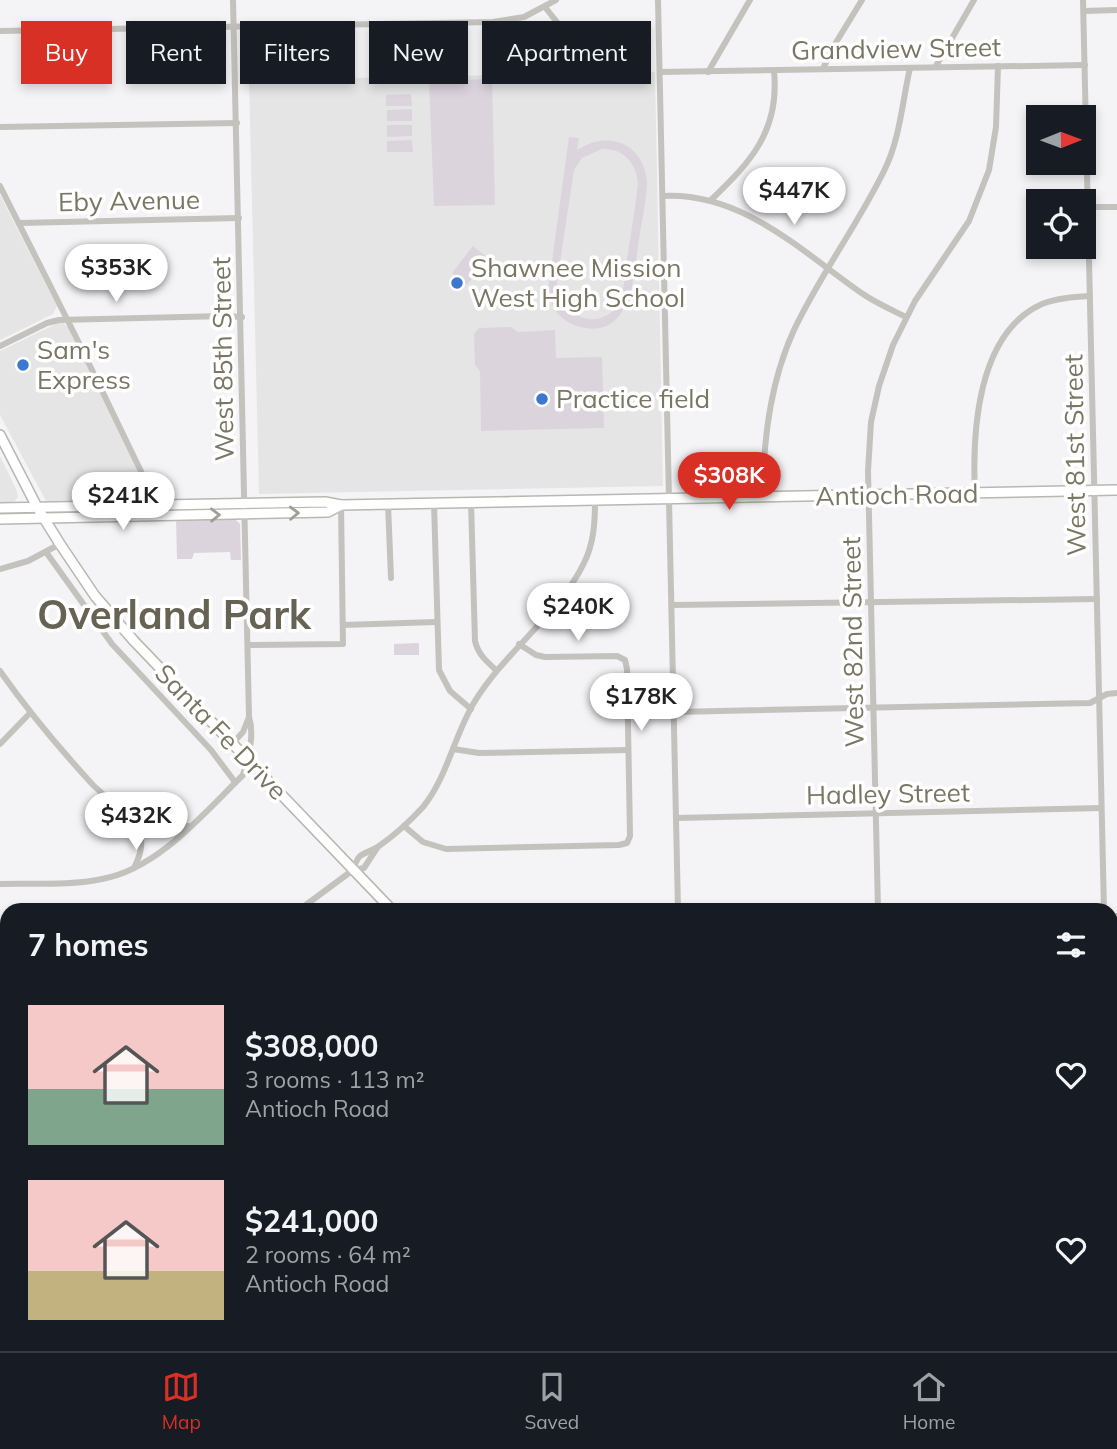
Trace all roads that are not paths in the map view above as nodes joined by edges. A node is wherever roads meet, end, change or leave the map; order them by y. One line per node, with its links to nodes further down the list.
1 (233, 0): 12 (street, West 85th Street)
2 (556, 0): 8 (street)
3 (658, 0): 20 (street)
4 (750, 0): 21 (street)
5 (862, 0): 18 (street)
6 (974, 0): 15 (street)
7 (1083, 0): 9 (street, West 81st Street)
8 (545, 7): 11 (street); 12 (street)
9 (1084, 10): 10 (street); 14 (street, West 81st Street)
10 (1117, 10)
11 (556, 21)
12 (234, 26): 13 (street); 22 (street, West 85th Street)
13 (0, 31)
14 (1084, 65): 16 (street, Grandview Street); 25 (street, West 81st Street)
15 (936, 66): 16 (street, Grandview Street); 17 (street, Grandview Street)
16 (998, 66): 36 (street, West 82nd Street)
17 (909, 68): 18 (street, Grandview Street); 33 (street)
18 (823, 69): 19 (street, Grandview Street)
19 (774, 71): 21 (street, Grandview Street); 27 (street)
20 (660, 72): 21 (street, Grandview Street); 26 (street)
21 (708, 72)
22 (237, 122): 23 (street); 30 (street, West 85th Street)
23 (0, 127)
24 (0, 186): 31 (street)
25 (1087, 189)
26 (663, 196): 27 (street); 45 (street)
27 (711, 200): 33 (street)
28 (1096, 207): 29 (street)
29 (1117, 207)
30 (239, 218): 31 (street, Eby Avenue); 35 (street, West 85th Street)
31 (19, 223): 37 (street)
32 (1089, 259): 34 (street, West 81st Street)
33 (828, 268): 36 (street); 44 (street)
34 (1090, 296): 40 (street, West 81st Street); 42 (street)
35 (242, 317): 37 (street); 48 (street, West 85th Street)
36 (906, 317): 43 (street, West 82nd Street)
37 (68, 320): 38 (street); 51 (street)
38 (0, 346)
39 (0, 435): 54 (main road, Santa Fe Drive)
40 (1095, 490): 41 (main road, Antioch Road); 42 (main road, Antioch Road); 63 (street, West 81st Street)
41 (1117, 490)
42 (975, 494): 43 (main road, Antioch Road)
43 (869, 495): 44 (main road, Antioch Road); 64 (street, West 82nd Street)
44 (763, 497): 45 (main road, Antioch Road)
45 (670, 499): 46 (main road, Antioch Road); 65 (street)
46 (595, 500): 47 (main road, Antioch Road); 68 (street)
47 (471, 502): 49 (main road, Antioch Road); 70 (street)
48 (245, 503): 51 (main road, Antioch Road); 52 (main road, Antioch Road); 55 (street, West 85th Street)
49 (433, 503): 50 (main road, Antioch Road); 66 (street)
50 (388, 504): 52 (main road, Antioch Road); 62 (street)
51 (151, 505): 54 (main road, Antioch Road); 56 (street)
52 (341, 505): 55 (main road, Antioch Road, one-way to 52); 67 (street)
53 (0, 508): 54 (main road, Antioch Road)
54 (37, 508): 57 (main road, Santa Fe Drive)
55 (245, 515): 56 (main road, Antioch Road, one-way to 55); 69 (street, West 85th Street)
56 (151, 517): 57 (main road, Antioch Road)
57 (44, 518): 58 (main road, Antioch Road); 59 (main road, Santa Fe Drive)
58 (0, 519)
59 (60, 544): 60 (street); 80 (main road, Santa Fe Drive)
60 (46, 552): 61 (street); 84 (street)
61 (0, 569)
62 (391, 578)
63 (1097, 599): 64 (street); 73 (street, West 81st Street)
64 (872, 601): 65 (street); 74 (street, West 82nd Street)
65 (672, 606): 76 (street)
66 (436, 621): 67 (street); 75 (street)
67 (343, 625): 69 (street)
68 (519, 644): 70 (street); 82 (street)
69 (248, 645): 78 (street, West 85th Street)
70 (496, 670): 75 (street)
71 (0, 671): 77 (street)
72 (1117, 694): 73 (street)
73 (1099, 698): 74 (street); 85 (street, West 81st Street)
74 (874, 708): 76 (street); 86 (street, West 82nd Street)
75 (471, 709): 81 (street)
76 (675, 712): 87 (street)
77 (30, 713): 79 (street); 88 (street)
78 (249, 718): 80 (street); 83 (street, West 85th Street)
79 (0, 744)
80 (232, 744): 83 (main road, Santa Fe Drive)
81 (453, 749): 82 (street); 90 (street)
82 (628, 750): 90 (street)
83 (247, 760): 84 (street); 93 (main road, Santa Fe Drive)
84 (235, 782): 89 (street)
85 (1101, 808): 86 (street, Hadley Street); 99 (street, West 81st Street)
86 (876, 813): 87 (street, Hadley Street); 98 (street, West 82nd Street)
87 (676, 818): 97 (street)
88 (135, 825): 89 (street); 92 (street)
89 (189, 825): 92 (street)
90 (404, 827): 91 (street)
91 (377, 848): 93 (street); 93 (street)
92 (133, 869): 94 (street)
93 (353, 870): 95 (street); 96 (main road, Santa Fe Drive)
94 (0, 884)
95 (308, 903)
96 (385, 903)
97 (678, 903)
98 (878, 903)
99 (1104, 903)

